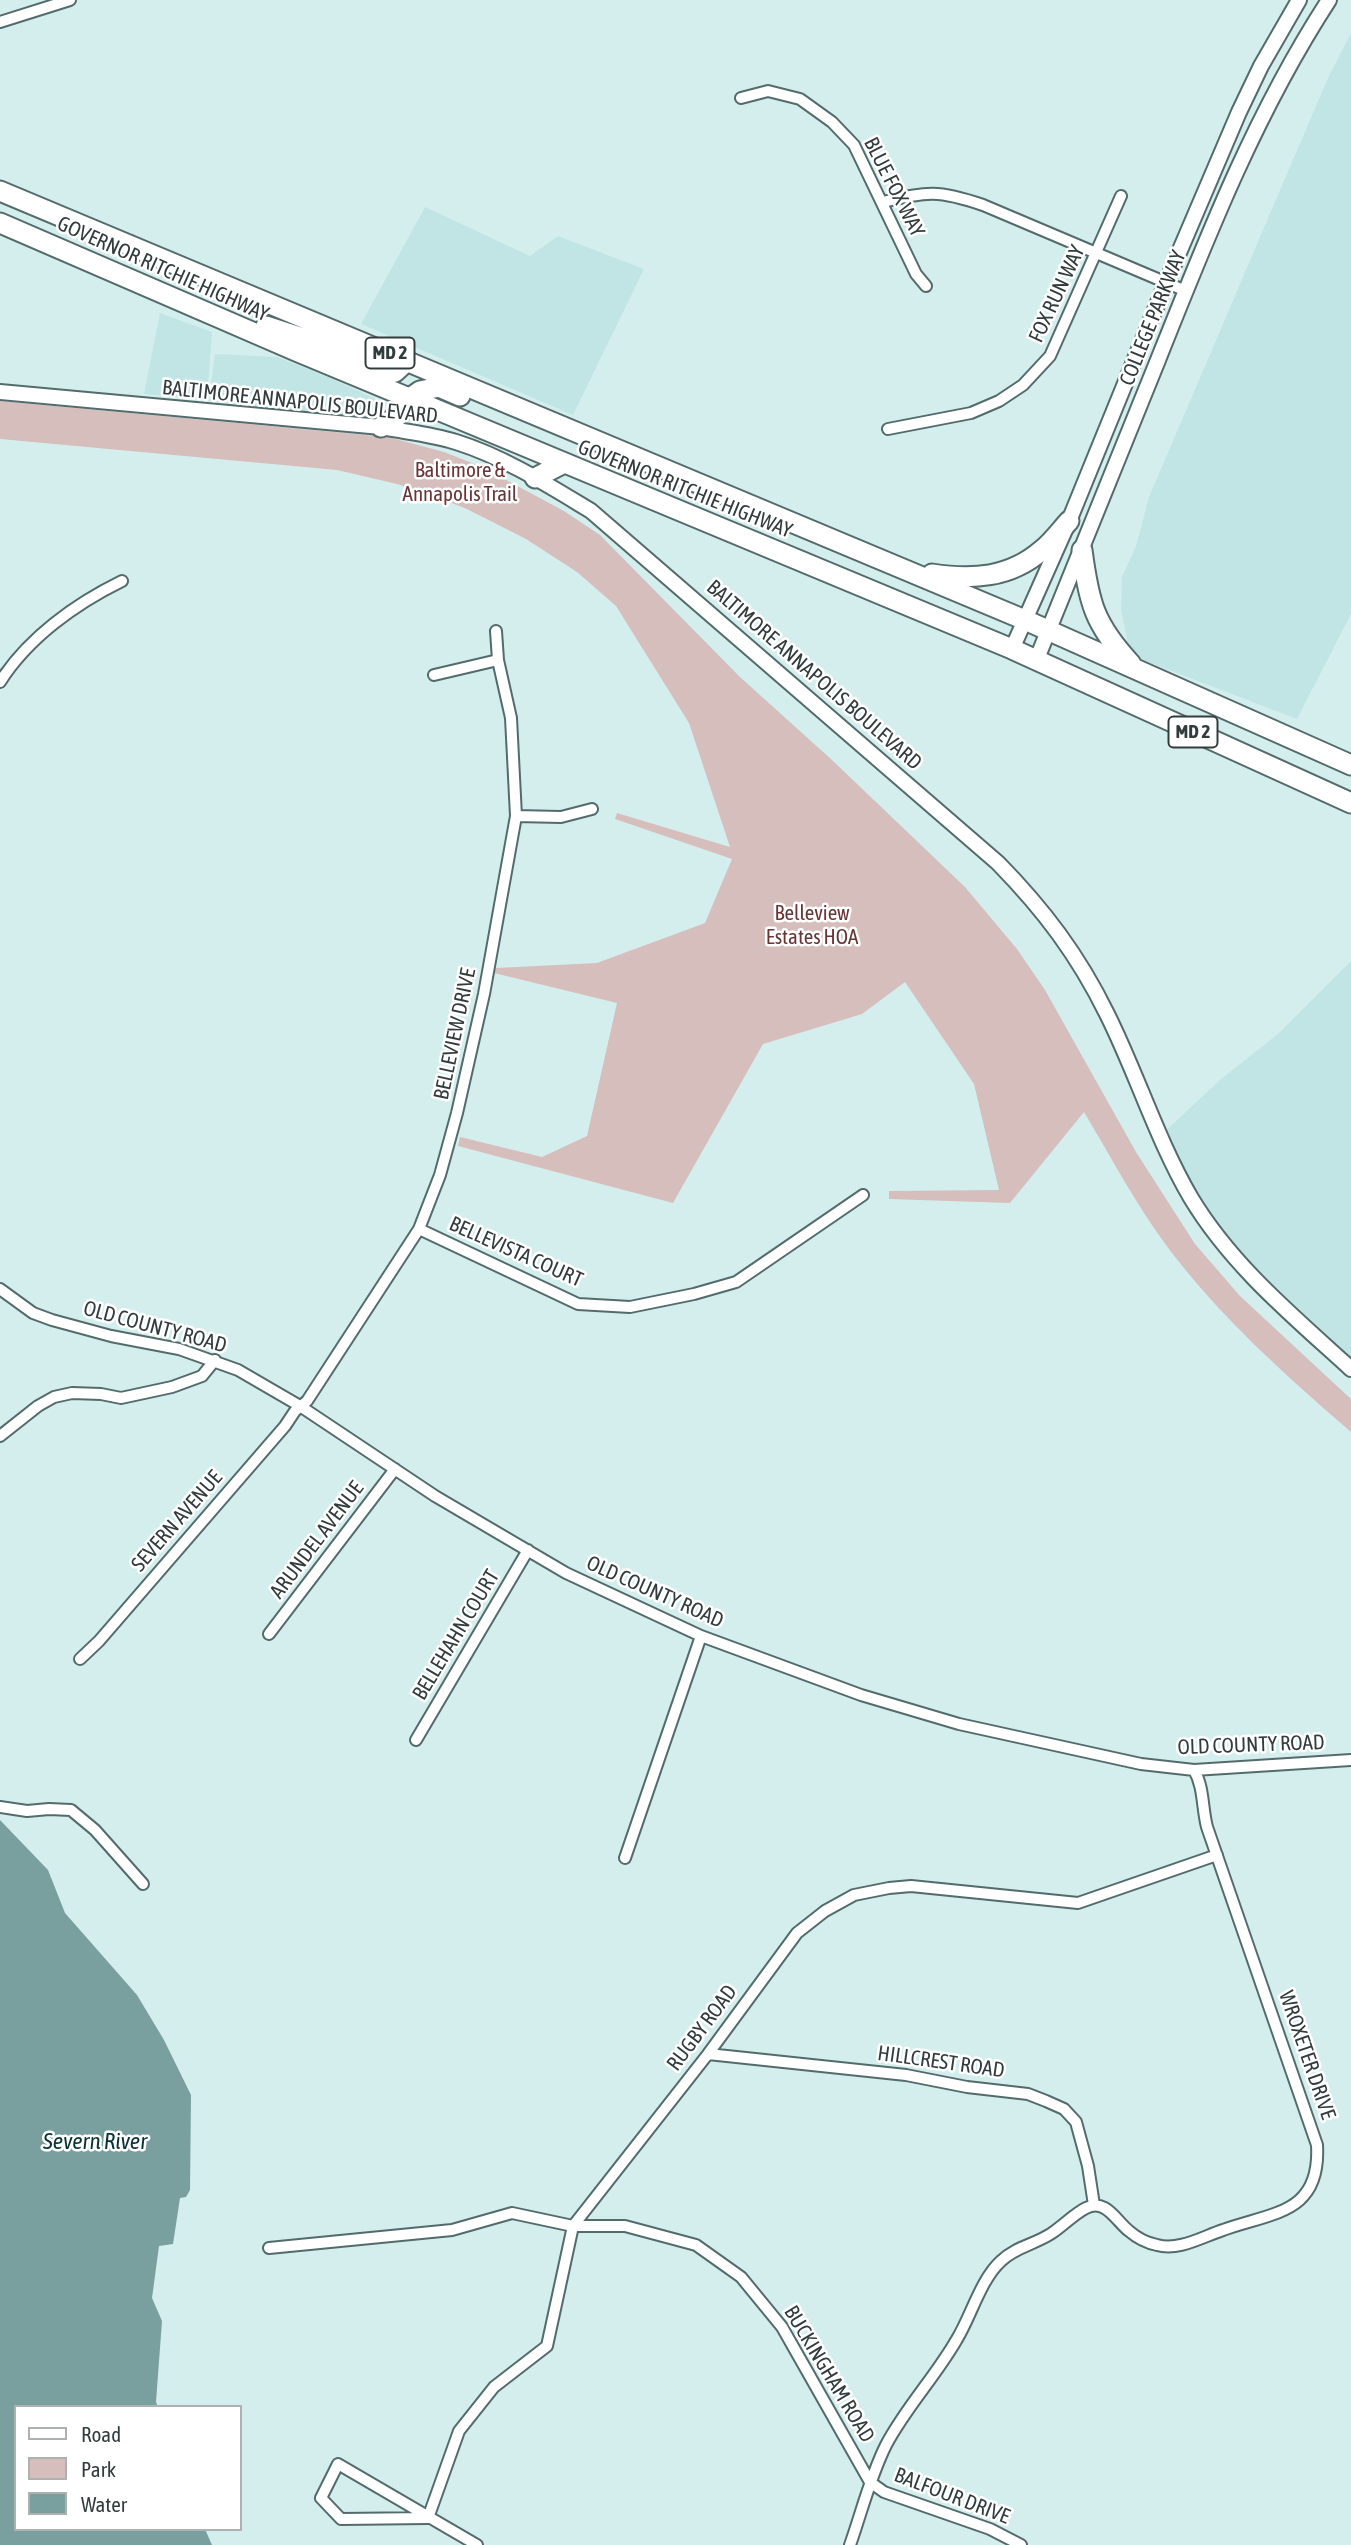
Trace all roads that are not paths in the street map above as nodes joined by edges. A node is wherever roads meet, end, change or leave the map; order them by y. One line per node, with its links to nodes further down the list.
1 (69, 0): 5 (street)
2 (1299, 0): 13 (street, COLLEGE PARKWAY)
3 (1329, 0): 6 (street, COLLEGE PARKWAY)
4 (1336, 0): 6 (street)
5 (0, 22)
6 (1310, 29): 15 (street, COLLEGE PARKWAY)
7 (741, 98): 10 (street, BLUE FOX WAY)
8 (0, 191): 17 (highway, GOVERNOR RITCHIE HIGHWAY / MD 2)
9 (1121, 196): 12 (street, FOX RUN WAY)
10 (883, 202): 12 (street); 14 (street, BLUE FOX WAY)
11 (0, 223): 16 (highway, GOVERNOR RITCHIE HIGHWAY / MD 2)
12 (1097, 253): 13 (street); 21 (street, FOX RUN WAY)
13 (1166, 282): 15 (street); 25 (street, COLLEGE PARKWAY)
14 (926, 286)
15 (1186, 291): 26 (street, COLLEGE PARKWAY)
16 (169, 295): 17 (highway); 19 (highway, GOVERNOR RITCHIE HIGHWAY / MD 2)
17 (407, 361): 22 (highway, GOVERNOR RITCHIE HIGHWAY / MD 2)
18 (0, 392): 20 (street, BALTIMORE ANNAPOLIS BOULEVARD)
19 (410, 398): 20 (highway); 22 (highway); 23 (highway, GOVERNOR RITCHIE HIGHWAY / MD 2)
20 (381, 428): 24 (street, BALTIMORE ANNAPOLIS BOULEVARD)
21 (888, 429)
22 (595, 440): 27 (highway, GOVERNOR RITCHIE HIGHWAY / MD 2)
23 (564, 463): 24 (highway); 32 (highway, GOVERNOR RITCHIE HIGHWAY / MD 2)
24 (535, 478): 46 (street, BALTIMORE ANNAPOLIS BOULEVARD)
25 (1069, 521): 27 (highway); 29 (street, COLLEGE PARKWAY)
26 (1082, 550): 31 (street, COLLEGE PARKWAY); 35 (highway)
27 (901, 569): 29 (highway, GOVERNOR RITCHIE HIGHWAY / MD 2)
28 (122, 581): 37 (street)
29 (1025, 620): 31 (highway, GOVERNOR RITCHIE HIGHWAY / MD 2); 32 (street, COLLEGE PARKWAY)
30 (496, 631): 33 (street, BELLEVIEW DRIVE)
31 (1048, 631): 34 (street, COLLEGE PARKWAY); 35 (highway, GOVERNOR RITCHIE HIGHWAY / MD 2)
32 (1012, 649): 34 (highway, GOVERNOR RITCHIE HIGHWAY / MD 2)
33 (498, 660): 36 (street); 41 (street, BELLEVIEW DRIVE)
34 (1036, 661): 39 (highway, GOVERNOR RITCHIE HIGHWAY / MD 2)
35 (1137, 670): 38 (highway, GOVERNOR RITCHIE HIGHWAY / MD 2)
36 (434, 675)
37 (0, 682)
38 (1351, 765)
39 (1351, 803)
40 (592, 809): 41 (street)
41 (516, 816): 43 (street, BELLEVIEW DRIVE)
42 (863, 1195): 43 (street, BELLEVISTA COURT)
43 (419, 1229): 47 (street, BELLEVIEW DRIVE)
44 (0, 1289): 45 (street, OLD COUNTY ROAD)
45 (215, 1360): 47 (street, OLD COUNTY ROAD); 48 (street)
46 (1351, 1369)
47 (300, 1406): 49 (street, OLD COUNTY ROAD); 53 (street, SEVERN AVENUE)
48 (0, 1436)
49 (395, 1469): 50 (street, OLD COUNTY ROAD); 51 (street, ARUNDEL AVENUE)
50 (528, 1550): 52 (street, OLD COUNTY ROAD); 54 (street, BELLEHAHN COURT)
51 (269, 1634)
52 (701, 1636): 56 (street, OLD COUNTY ROAD); 59 (street)
53 (80, 1659)
54 (416, 1740)
55 (1351, 1760): 56 (street, OLD COUNTY ROAD)
56 (1194, 1770): 58 (street, WROXETER DRIVE)
57 (0, 1807): 60 (street)
58 (1217, 1855): 61 (street, RUGBY ROAD); 62 (street, WROXETER DRIVE)
59 (625, 1858)
60 (143, 1884)
61 (708, 2054): 62 (street, HILLCREST ROAD); 63 (street, RUGBY ROAD)
62 (1094, 2205): 65 (street)
63 (573, 2226): 64 (street, BUCKINGHAM ROAD); 65 (street, BUCKINGHAM ROAD); 66 (street, RUGBY ROAD)
64 (269, 2248)
65 (870, 2482): 68 (street); 69 (street, BALFOUR DRIVE)
66 (428, 2518): 66 (street); 67 (street)
67 (477, 2545)
68 (850, 2545)
69 (1021, 2545)

